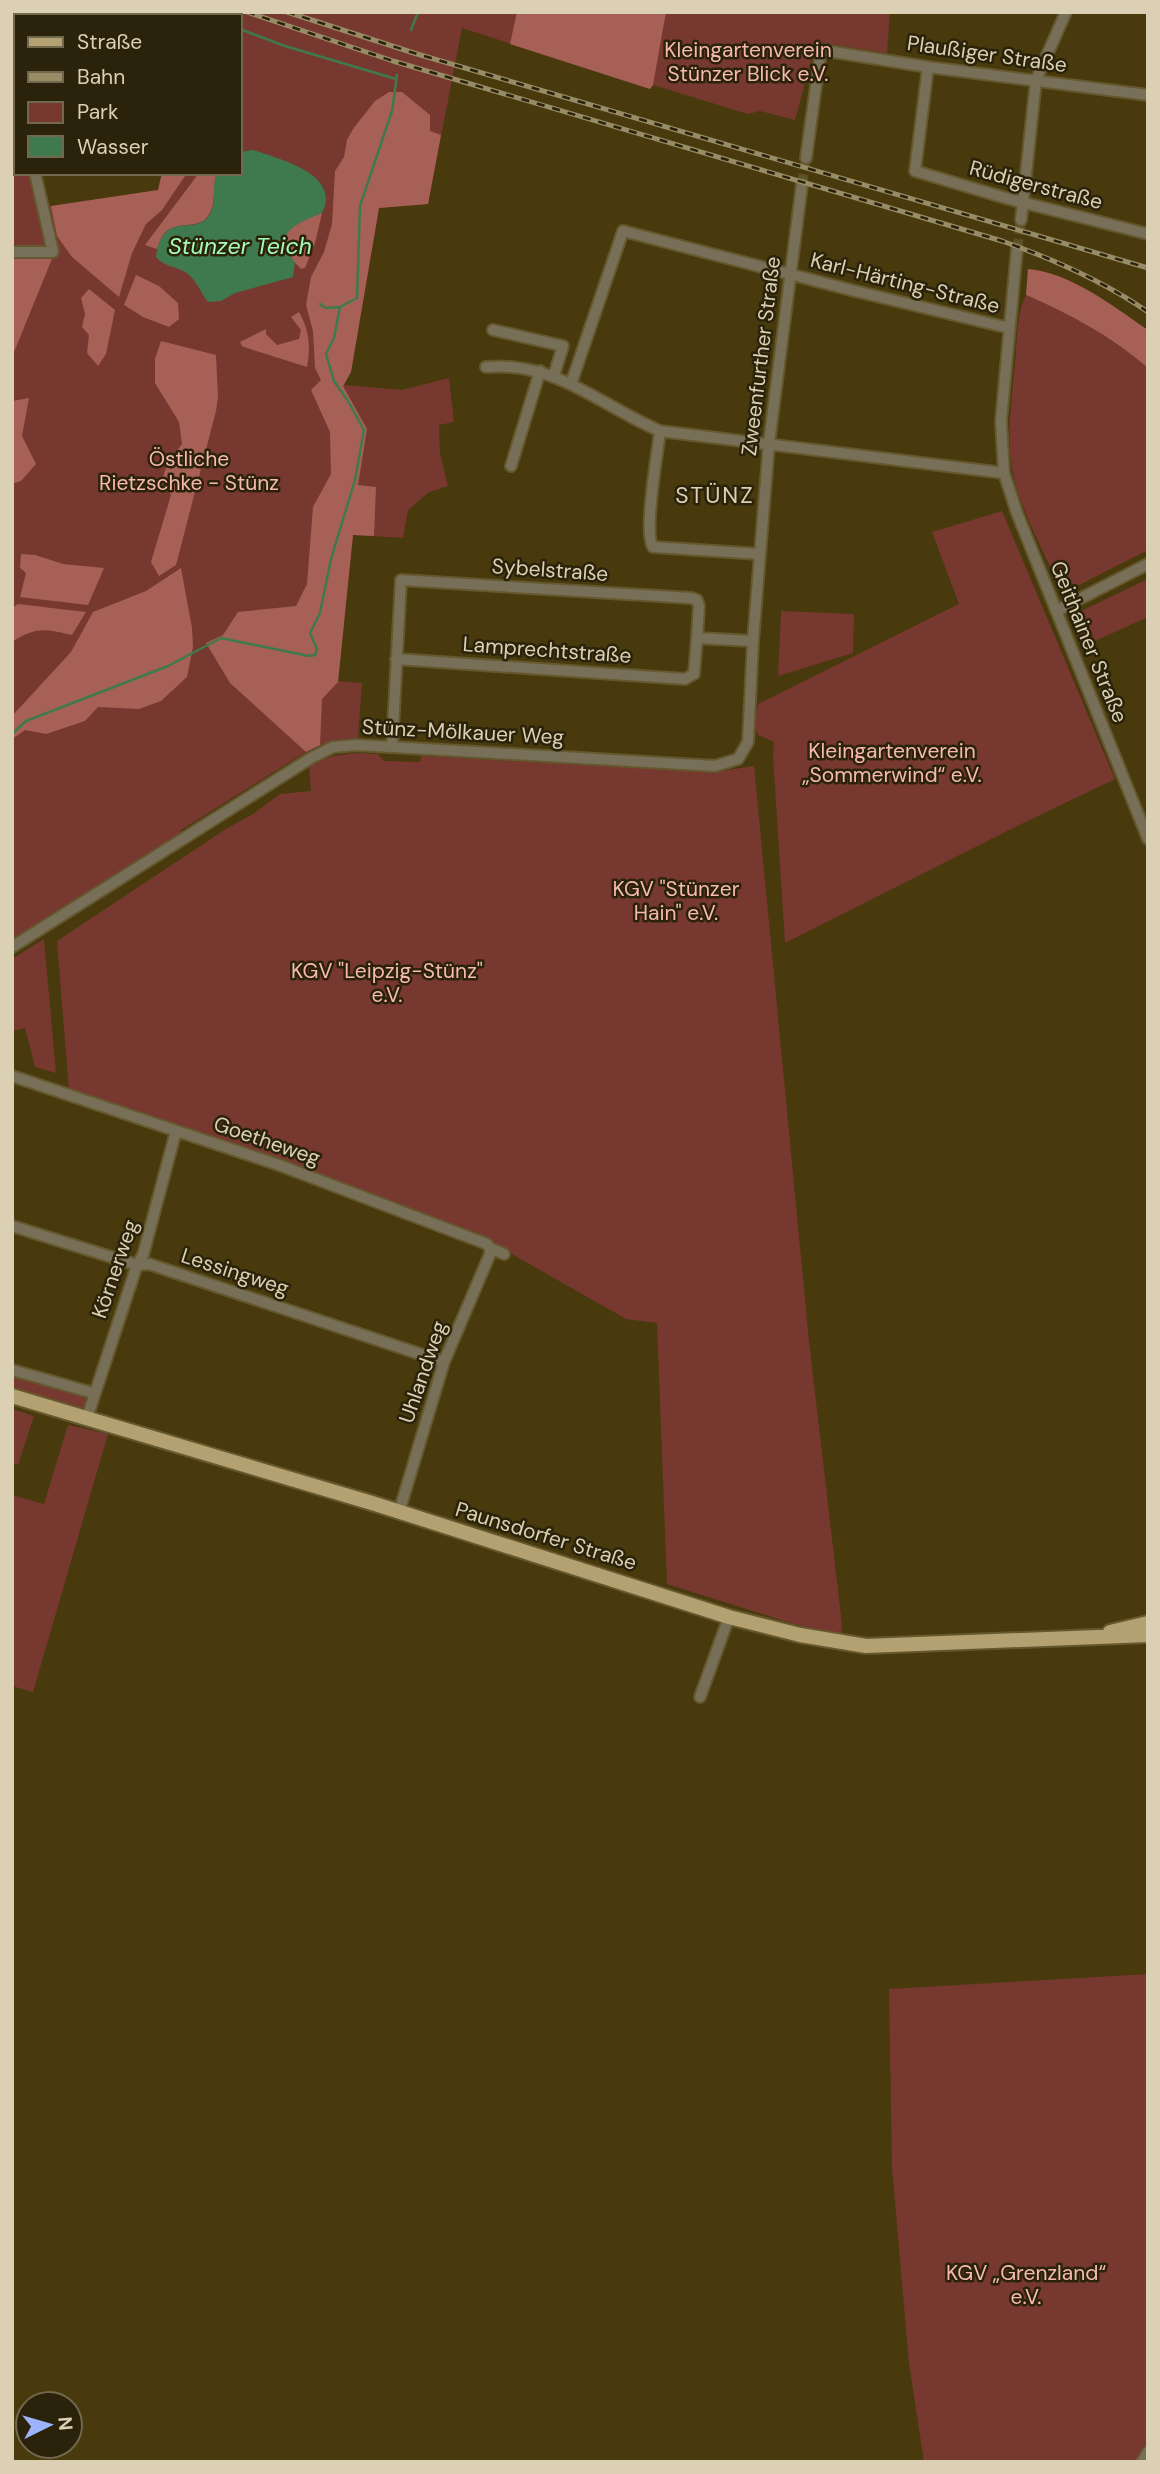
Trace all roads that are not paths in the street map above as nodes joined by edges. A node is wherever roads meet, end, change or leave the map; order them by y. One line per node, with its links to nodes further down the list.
1 (1066, 12): 3 (street)
2 (928, 67): 3 (street, Plaußiger Straße); 5 (street, Plaußiger Straße); 8 (street, Rüdigerstraße)
3 (1036, 80): 4 (street, Plaußiger Straße); 8 (street)
4 (1148, 95)
5 (806, 158)
6 (35, 175): 12 (street)
7 (802, 184): 13 (street, Zweenfurther Straße)
8 (1024, 202): 9 (street); 10 (street, Rüdigerstraße)
9 (1021, 220)
10 (1148, 234)
11 (1017, 249): 14 (street, Geithainer Straße)
12 (12, 253)
13 (790, 274): 14 (street, Karl-Härting-Straße); 19 (street, Karl-Härting-Straße); 21 (street, Zweenfurther Straße)
14 (1009, 328): 23 (street, Geithainer Straße)
15 (493, 330): 18 (street)
16 (486, 367): 17 (street)
17 (540, 371): 18 (street); 22 (street)
18 (554, 375): 19 (street)
19 (571, 384): 20 (street)
20 (660, 430): 21 (street); 24 (street)
21 (769, 443): 23 (street); 24 (street, Zweenfurther Straße)
22 (511, 466)
23 (1004, 473): 26 (street, Geithainer Straße)
24 (760, 554): 28 (street, Zweenfurther Straße)
25 (1148, 564): 26 (street)
26 (1056, 611): 32 (street, Geithainer Straße)
27 (698, 638): 28 (street); 29 (street, Lamprechtstraße); 29 (street, Sybelstraße)
28 (753, 640): 30 (street, Zweenfurther Straße)
29 (396, 659): 31 (street)
30 (748, 742): 31 (street, Stünz-Mölkauer Weg)
31 (392, 747): 33 (street, Stünz-Mölkauer Weg)
32 (1148, 839)
33 (12, 947)
34 (12, 1076): 35 (street, Goetheweg)
35 (176, 1131): 37 (street, Goetheweg); 39 (street, Körnerweg)
36 (12, 1226): 39 (street, Lessingweg)
37 (489, 1248): 38 (street, Goetheweg); 40 (street, Uhlandweg)
38 (504, 1254)
39 (137, 1265): 40 (street, Lessingweg); 42 (street, Körnerweg)
40 (444, 1362): 45 (street, Uhlandweg)
41 (12, 1370): 42 (street)
42 (93, 1393): 44 (street, Körnerweg)
43 (12, 1396): 44 (main road, Paunsdorfer Straße)
44 (86, 1418): 45 (main road, Paunsdorfer Straße)
45 (399, 1512): 46 (main road, Paunsdorfer Straße)
46 (729, 1617): 49 (main road, Paunsdorfer Straße); 50 (street)
47 (1148, 1623): 49 (main road, Paunsdorfer Straße)
48 (1148, 1635): 49 (main road, Paunsdorfer Straße)
49 (1078, 1639)
50 (701, 1697)
51 (1148, 2452): 52 (street)
52 (1142, 2462)

